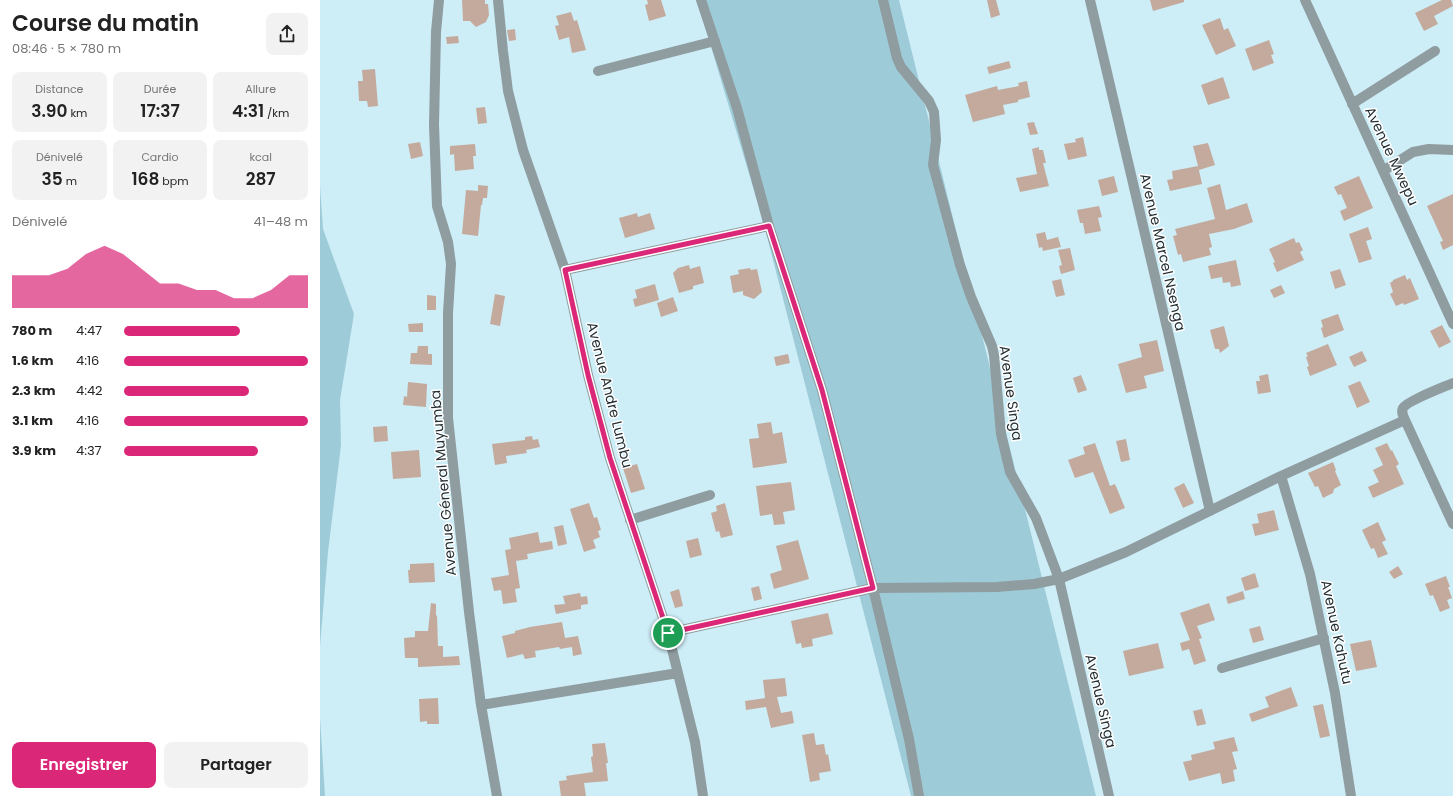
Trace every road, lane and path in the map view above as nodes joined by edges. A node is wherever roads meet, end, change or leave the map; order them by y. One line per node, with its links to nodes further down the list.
1 (439, 0): 29 (street, Avenue Géneral Muyumba)
2 (498, 0): 14 (street, Avenue Andre Lumbu)
3 (701, 0): 7 (street)
4 (883, 0): 23 (street, Avenue Singa)
5 (1090, 0): 20 (street, Avenue Marcel Nsenga)
6 (1305, 0): 10 (street, Avenue Mwepu)
7 (715, 41): 9 (street); 13 (street)
8 (1435, 51): 10 (street)
9 (598, 70)
10 (1352, 104): 12 (street, Avenue Mwepu)
11 (1453, 150): 12 (street)
12 (1383, 171): 15 (street, Avenue Mwepu)
13 (769, 226): 14 (street); 24 (street)
14 (565, 270): 21 (street, Avenue Andre Lumbu)
15 (1453, 324)
16 (1453, 383): 17 (street)
17 (1404, 420): 18 (street); 22 (street)
18 (1281, 476): 20 (street); 26 (street, Avenue Kahutu)
19 (710, 495): 21 (street)
20 (1210, 511): 23 (street)
21 (630, 520): 25 (street, Avenue Andre Lumbu)
22 (1453, 524)
23 (1059, 579): 24 (street); 33 (street, Avenue Singa)
24 (873, 588): 25 (street); 32 (street)
25 (668, 633): 28 (street, Avenue Andre Lumbu)
26 (1324, 638): 27 (street); 34 (street, Avenue Kahutu)
27 (1222, 668)
28 (678, 673): 29 (street); 31 (street, Avenue Andre Lumbu)
29 (481, 704): 30 (street, Avenue Géneral Muyumba)
30 (497, 796)
31 (703, 796)
32 (919, 796)
33 (1109, 796)
34 (1352, 796)

